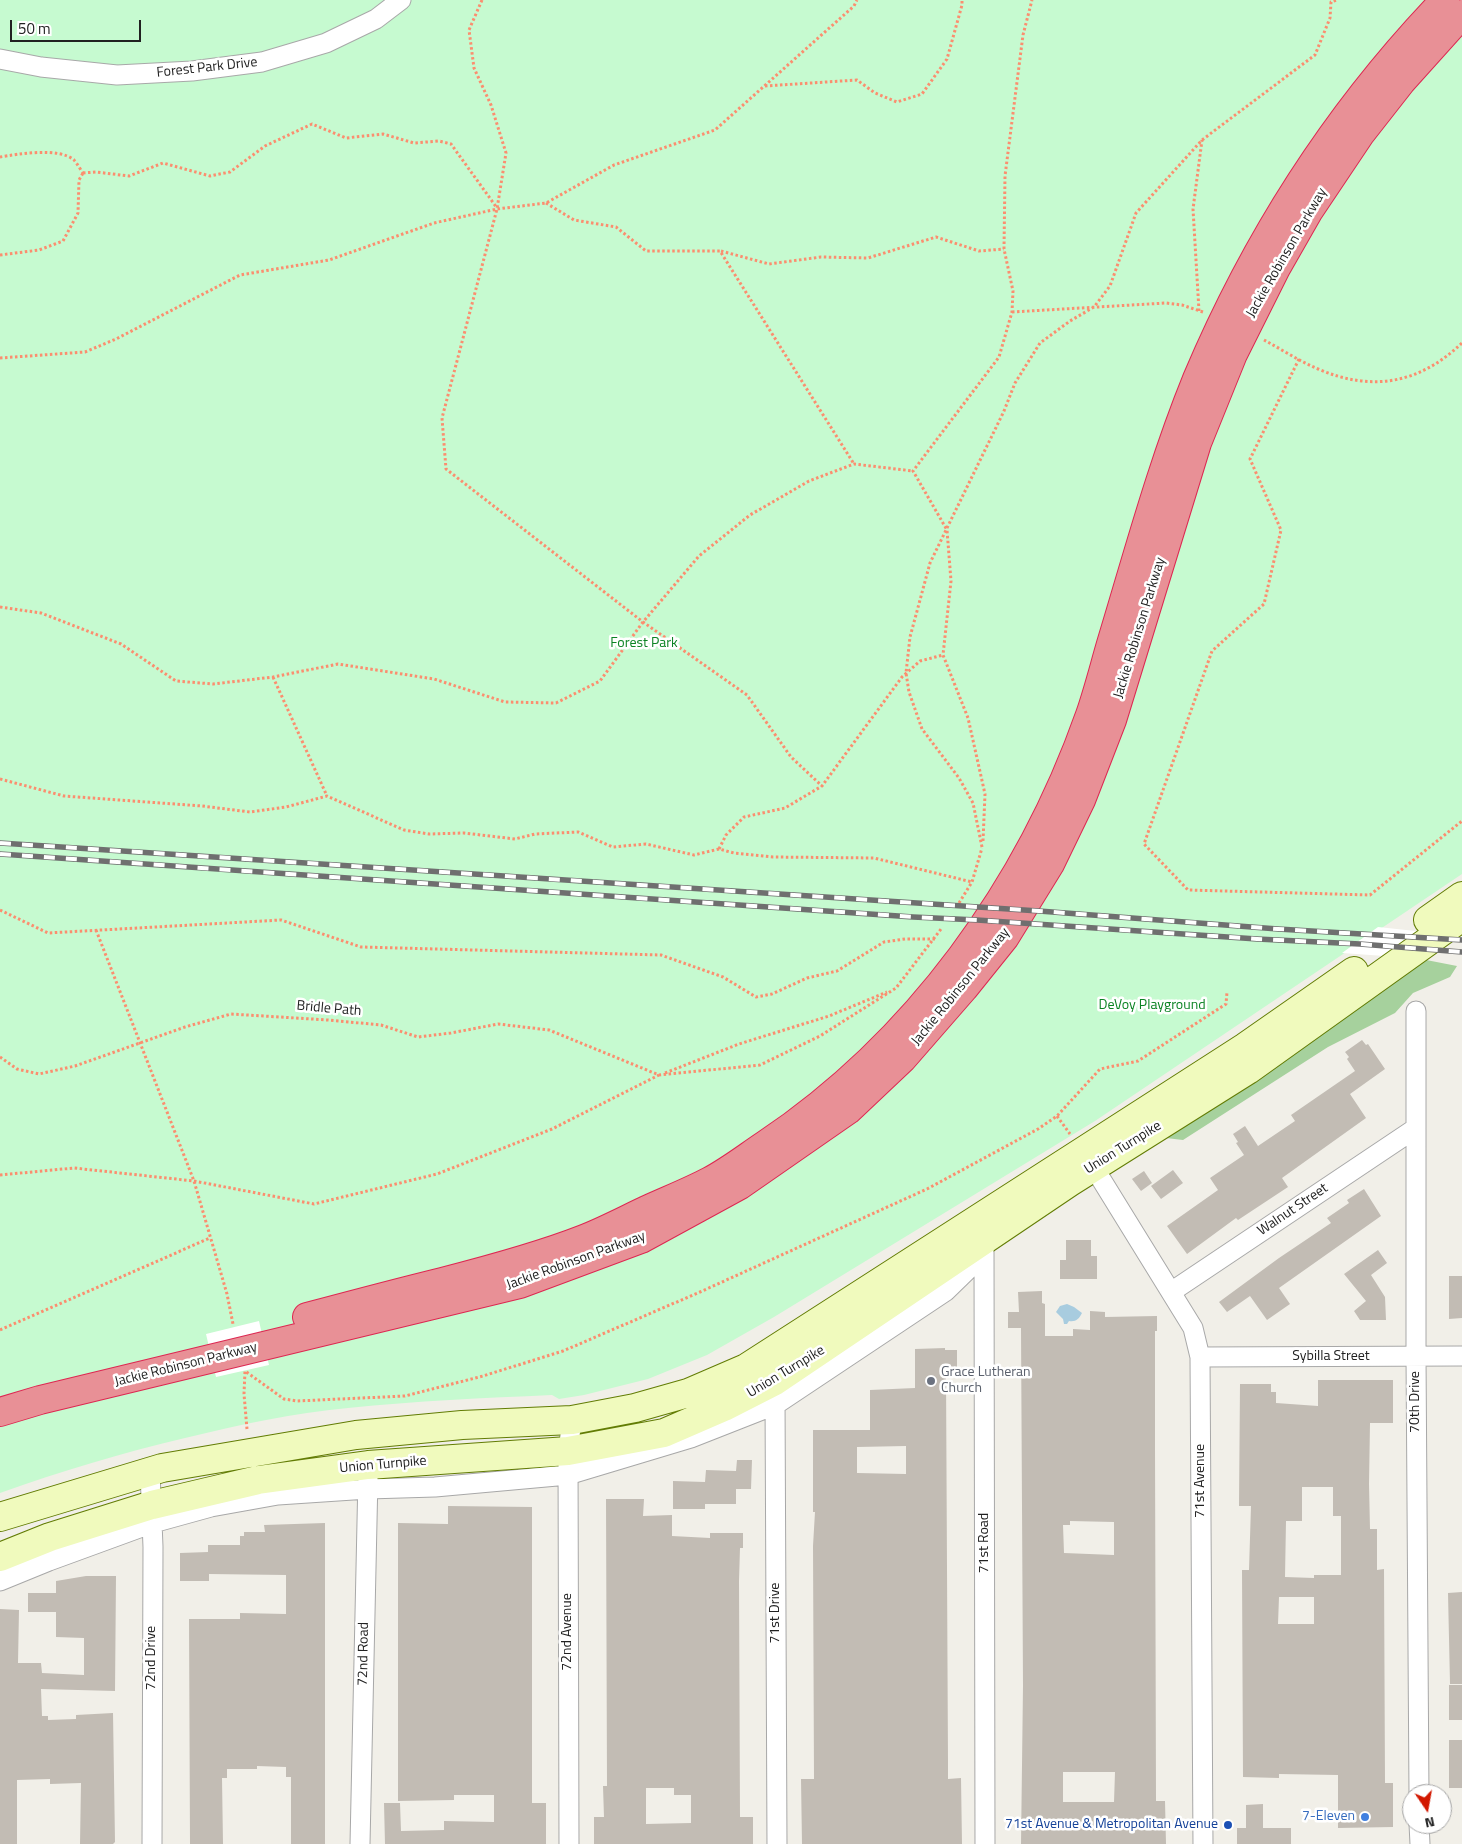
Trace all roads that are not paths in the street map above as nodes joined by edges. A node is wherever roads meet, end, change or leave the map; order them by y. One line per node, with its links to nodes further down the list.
1 (401, 0): 4 (street, Forest Park Drive)
2 (1445, 0): 16 (highway, Jackie Robinson Parkway)
3 (1462, 14): 17 (highway, Jackie Robinson Parkway)
4 (0, 59)
5 (1462, 896): 9 (main road, Union Turnpike)
6 (1462, 917): 9 (main road, Union Turnpike)
7 (1416, 1011): 8 (street, 70th Drive)
8 (1416, 1128): 11 (street, Walnut Street); 12 (street, 70th Drive)
9 (1083, 1152): 10 (main road, Union Turnpike); 11 (street, 71st Avenue); 18 (main road, Union Turnpike)
10 (984, 1248): 15 (main road, Union Turnpike); 31 (street, 71st Road)
11 (1172, 1292): 14 (street, 71st Avenue)
12 (1416, 1356): 13 (street, Sybilla Street); 14 (street, Sybilla Street); 26 (street, 70th Drive)
13 (1462, 1356)
14 (1200, 1358): 32 (street, 71st Avenue)
15 (775, 1393): 19 (main road, Union Turnpike); 30 (street, 71st Drive)
16 (0, 1395)
17 (0, 1412)
18 (572, 1420): 19 (street, 72nd Avenue); 20 (main road, Union Turnpike)
19 (568, 1463): 21 (main road, Union Turnpike); 29 (street, 72nd Avenue)
20 (150, 1472): 22 (street, 72nd Drive); 23 (main road, Union Turnpike)
21 (368, 1477): 22 (main road, Union Turnpike); 28 (street, 72nd Road)
22 (152, 1514): 24 (main road, Union Turnpike); 25 (street, Union Turnpike); 27 (street, 72nd Drive)
23 (0, 1518)
24 (0, 1557)
25 (0, 1582)
26 (1419, 1784)
27 (152, 1844)
28 (360, 1844)
29 (569, 1844)
30 (777, 1844)
31 (985, 1844)
32 (1203, 1844)

